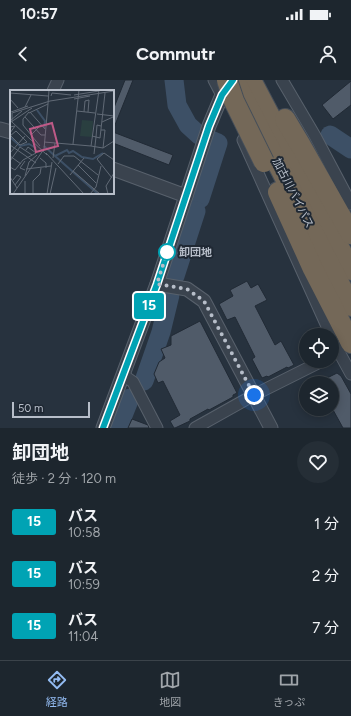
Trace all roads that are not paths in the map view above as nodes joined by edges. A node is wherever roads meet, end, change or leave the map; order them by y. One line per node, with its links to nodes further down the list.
1 (58, 80): 7 (street)
2 (214, 80): 6 (street)
3 (251, 80): 10 (highway, 加古川バイパス)
4 (261, 80): 10 (highway)
5 (282, 80): 13 (street)
6 (229, 84): 10 (highway, bridge); 12 (street); 18 (street)
7 (53, 90)
8 (0, 129): 9 (street)
9 (10, 132)
10 (281, 153): 14 (highway); 15 (highway, 加古川バイパス); 17 (highway, 加古川バイパス); 19 (highway)
11 (114, 169): 12 (street)
12 (186, 196): 16 (street)
13 (349, 198)
14 (351, 234)
15 (351, 270)
16 (157, 284): 22 (street); 23 (street)
17 (351, 306)
18 (329, 328)
19 (341, 350): 21 (street)
20 (308, 368): 23 (street)
21 (351, 374)
22 (123, 375): 24 (street); 25 (street)
23 (254, 395): 26 (street); 27 (street)
24 (103, 428)
25 (157, 428)
26 (195, 428)
27 (270, 428)

